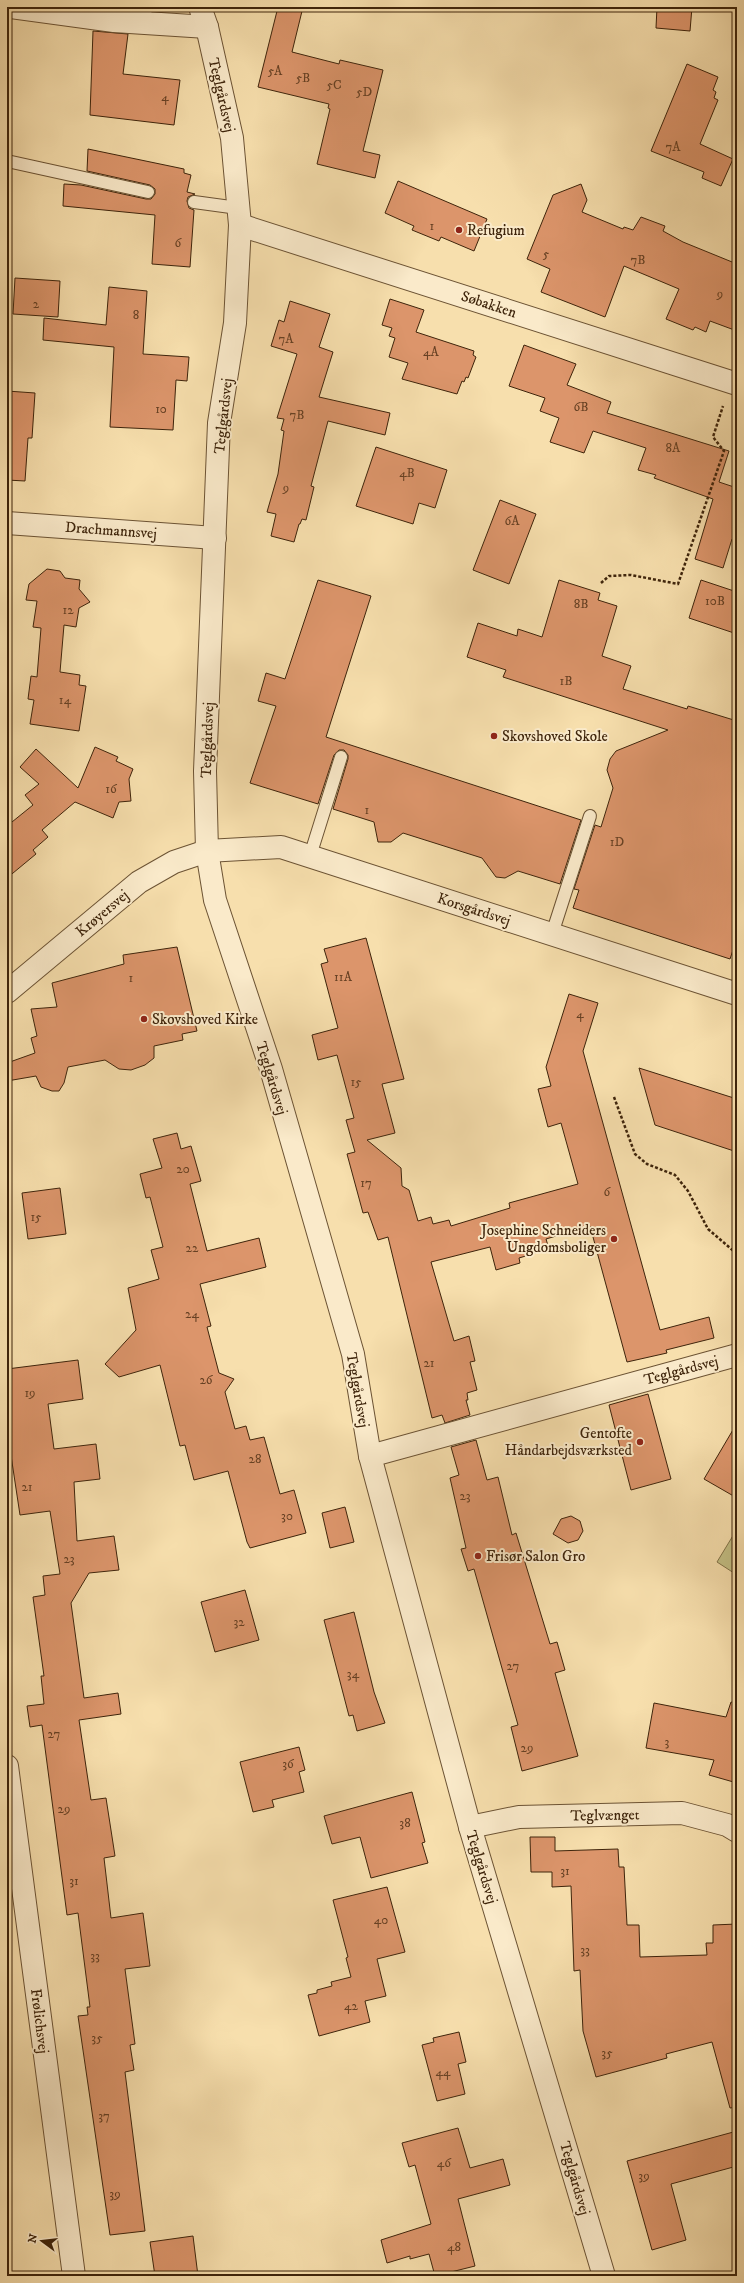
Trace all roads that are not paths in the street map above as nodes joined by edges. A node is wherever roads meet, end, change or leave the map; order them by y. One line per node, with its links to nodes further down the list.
1 (11, 7): 4 (street)
2 (135, 7): 4 (lane)
3 (203, 17): 4 (street); 8 (street, Teglgårdsvej)
4 (158, 24)
5 (7, 161): 6 (lane)
6 (148, 192)
7 (194, 202): 8 (lane)
8 (239, 216): 9 (street, Søbakken); 11 (street, Teglgårdsvej)
9 (734, 383)
10 (7, 523): 11 (street, Drachmannsvej)
11 (215, 538): 14 (street, Teglgårdsvej)
12 (341, 757): 15 (lane)
13 (590, 816): 16 (lane)
14 (206, 851): 15 (street, Korsgårdsvej); 17 (street, Krøyersvej); 20 (street, Teglgårdsvej)
15 (310, 856): 16 (street, Korsgårdsvej)
16 (552, 934): 18 (street, Korsgårdsvej)
17 (7, 992)
18 (737, 994)
19 (737, 1355): 20 (street, Teglgårdsvej)
20 (370, 1456): 22 (street, Teglgårdsvej)
21 (7, 1766): 24 (street, Frølichsvej)
22 (470, 1827): 23 (street, Teglvænget); 25 (street, Teglgårdsvej)
23 (737, 1831)
24 (74, 2276)
25 (604, 2276)

